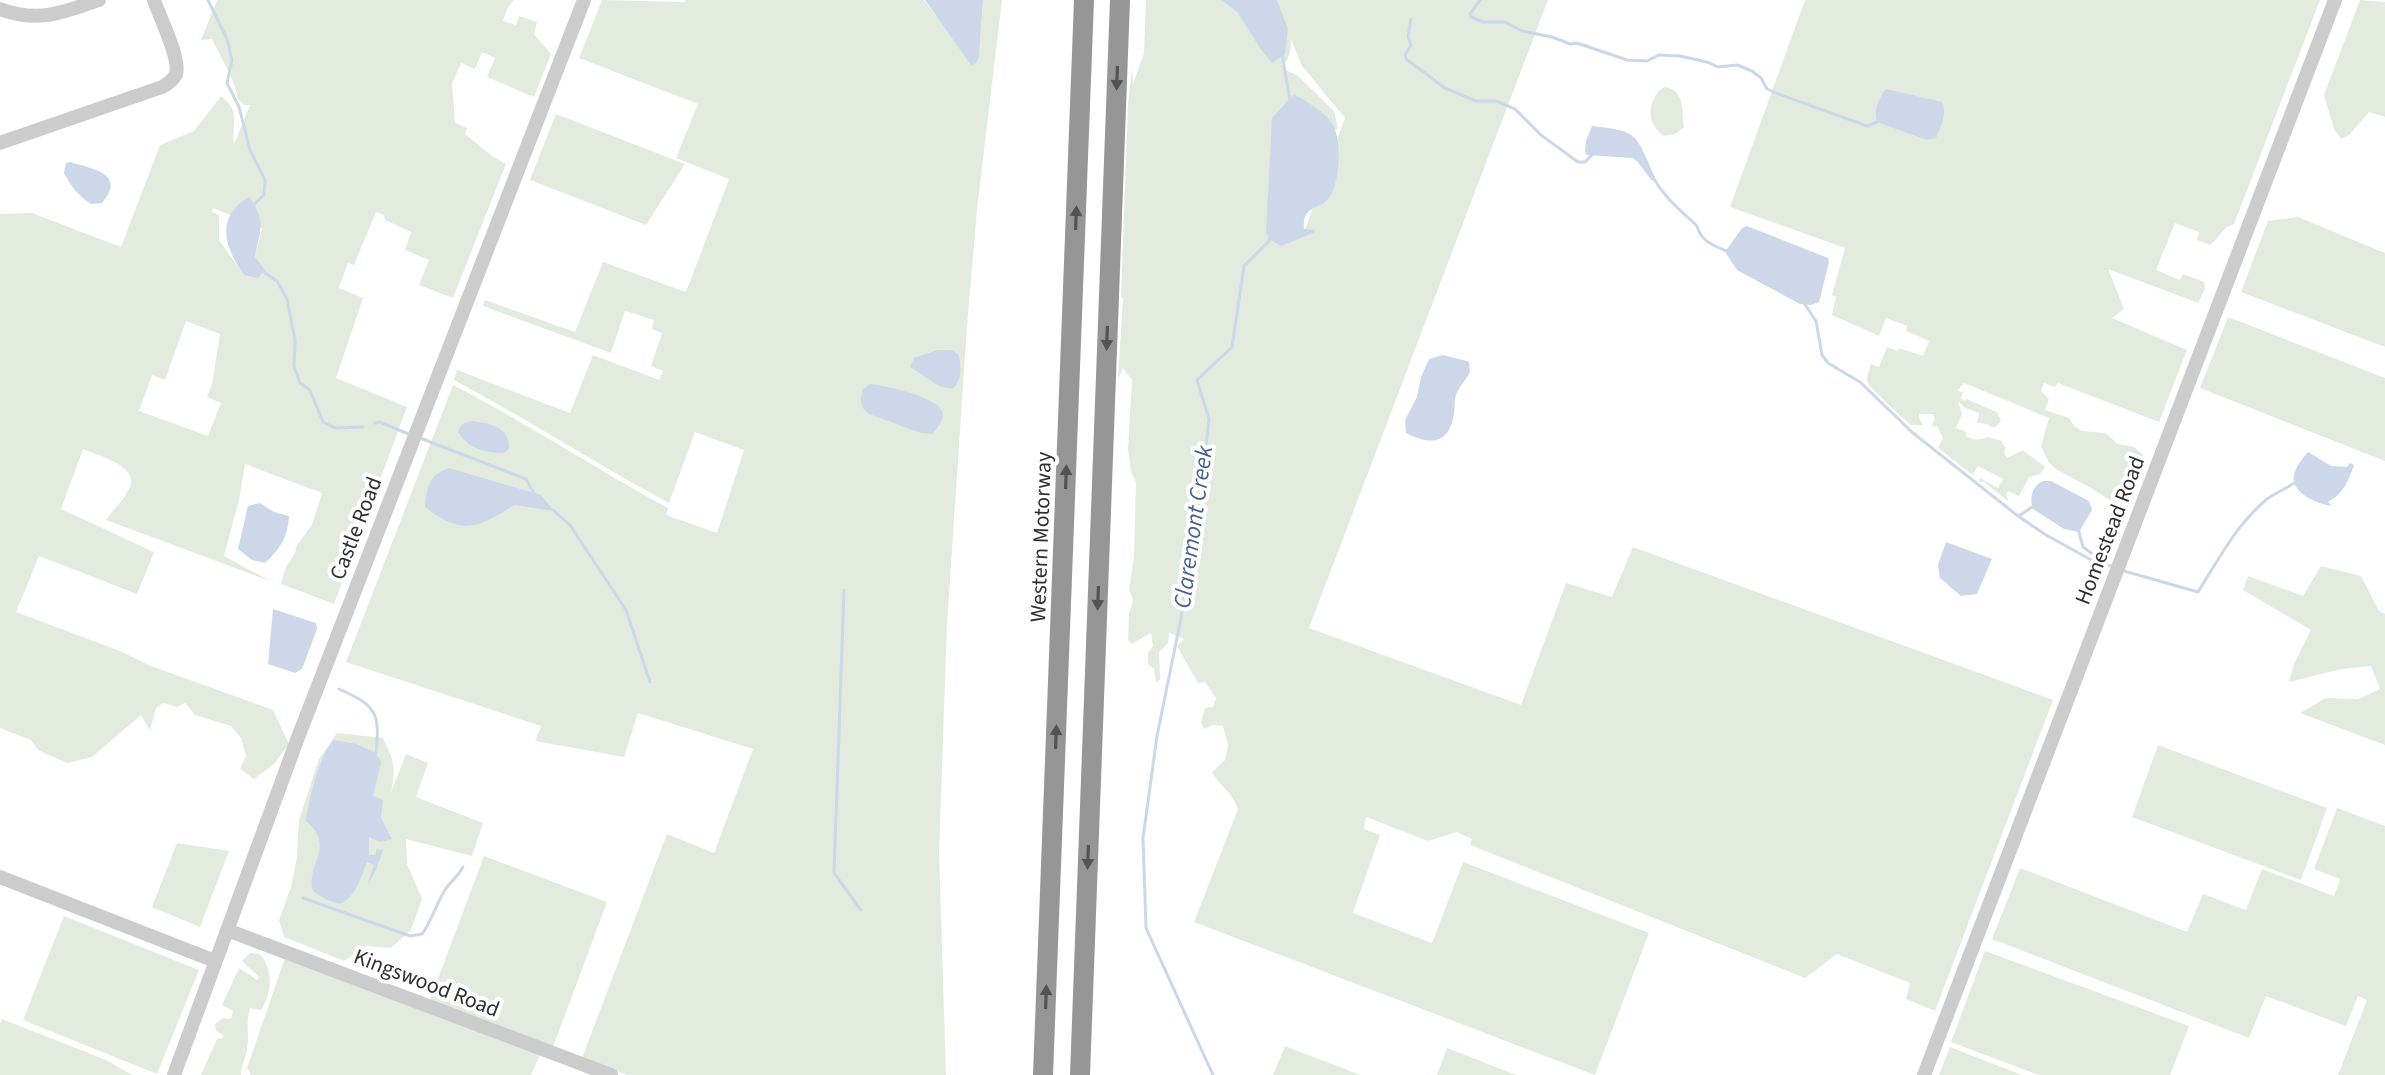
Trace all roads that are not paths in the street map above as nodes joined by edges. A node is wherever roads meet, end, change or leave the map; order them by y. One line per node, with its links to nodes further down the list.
1 (99, 0): 7 (street)
2 (154, 0): 8 (street)
3 (584, 0): 10 (street, Castle Road)
4 (1084, 0): 14 (highway, Western Motorway, one-way to 4)
5 (1120, 0): 15 (highway, one-way to 15)
6 (2335, 0): 16 (street, Homestead Road)
7 (0, 9)
8 (0, 143)
9 (0, 877): 11 (street)
10 (227, 930): 11 (street, Castle Road); 13 (street, Kingswood Road)
11 (215, 961): 12 (street, Castle Road)
12 (174, 1075)
13 (611, 1075)
14 (1043, 1075)
15 (1080, 1075)
16 (1924, 1075)

